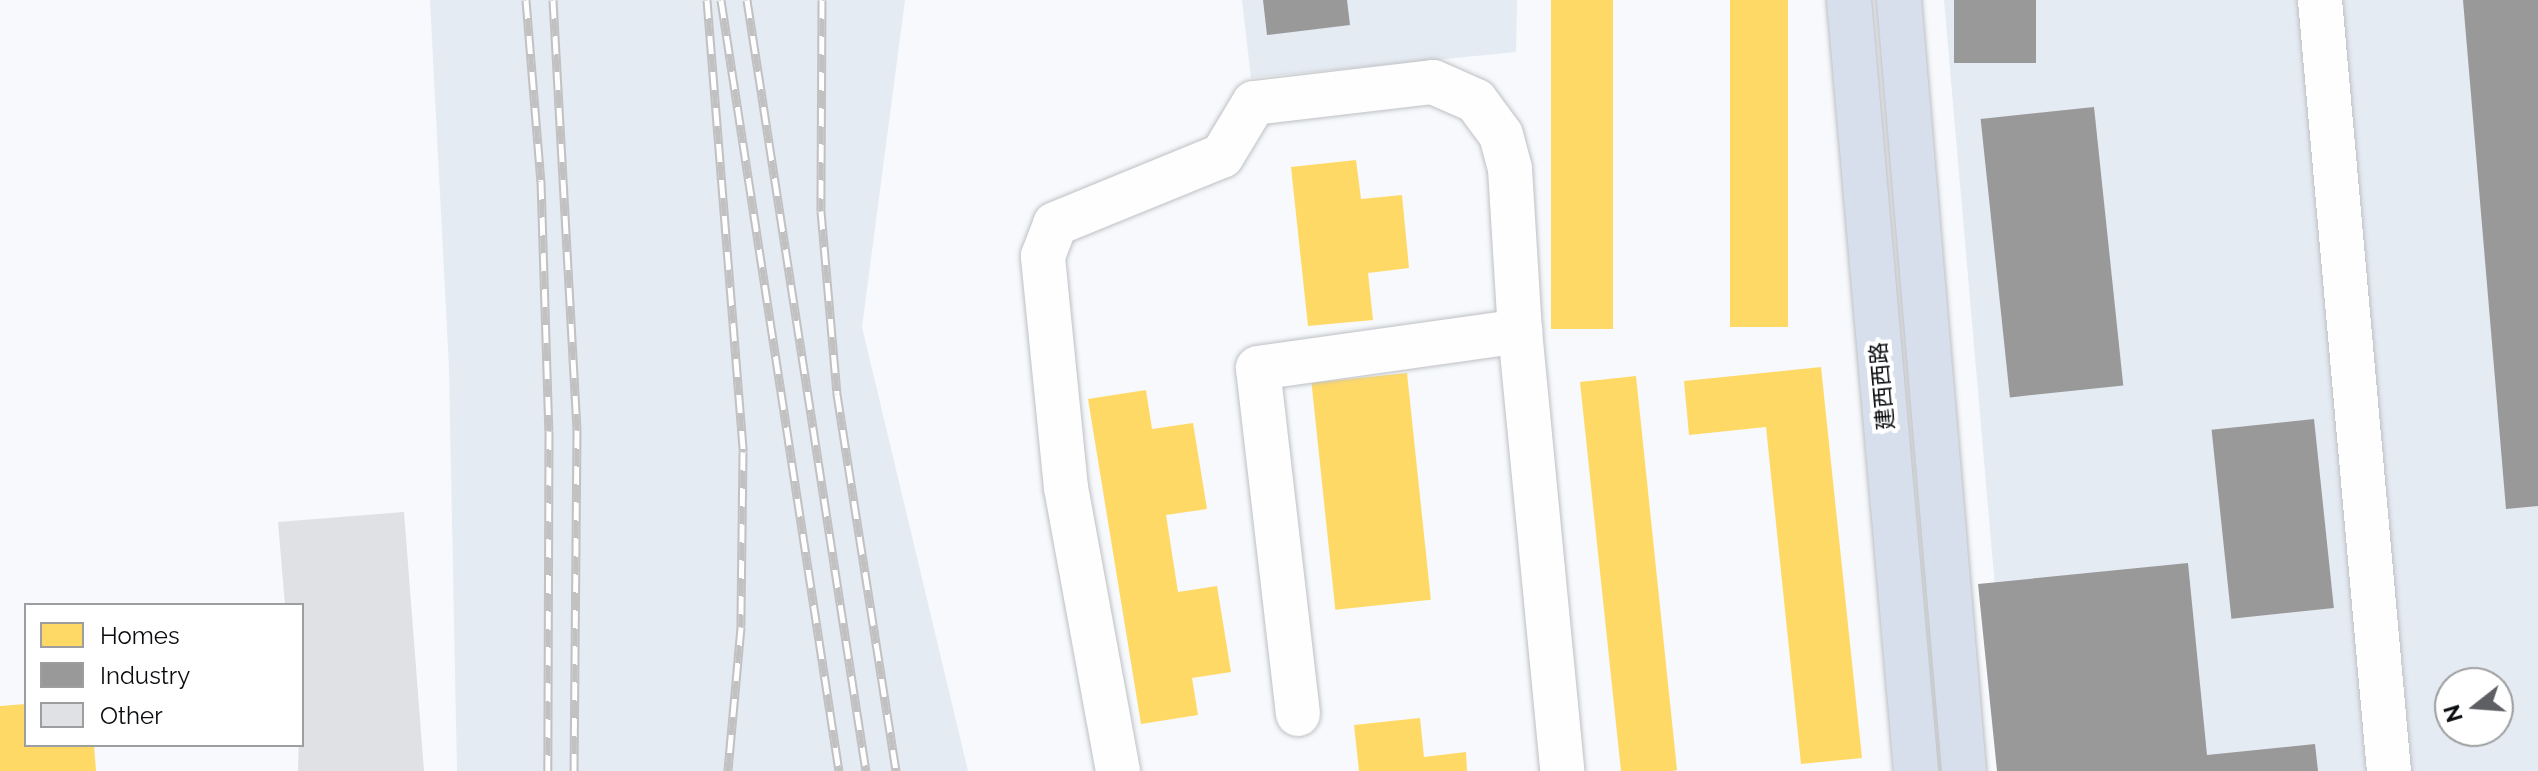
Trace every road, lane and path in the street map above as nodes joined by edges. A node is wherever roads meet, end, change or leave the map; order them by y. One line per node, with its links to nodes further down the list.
1 (1849, 0): 8 (highway, 建西西路)
2 (1899, 0): 9 (highway)
3 (2320, 0): 10 (lane)
4 (1520, 331): 5 (lane); 6 (lane); 7 (lane)
5 (1298, 714)
6 (1118, 771)
7 (1562, 771)
8 (1916, 771)
9 (1964, 771)
10 (2389, 771)

